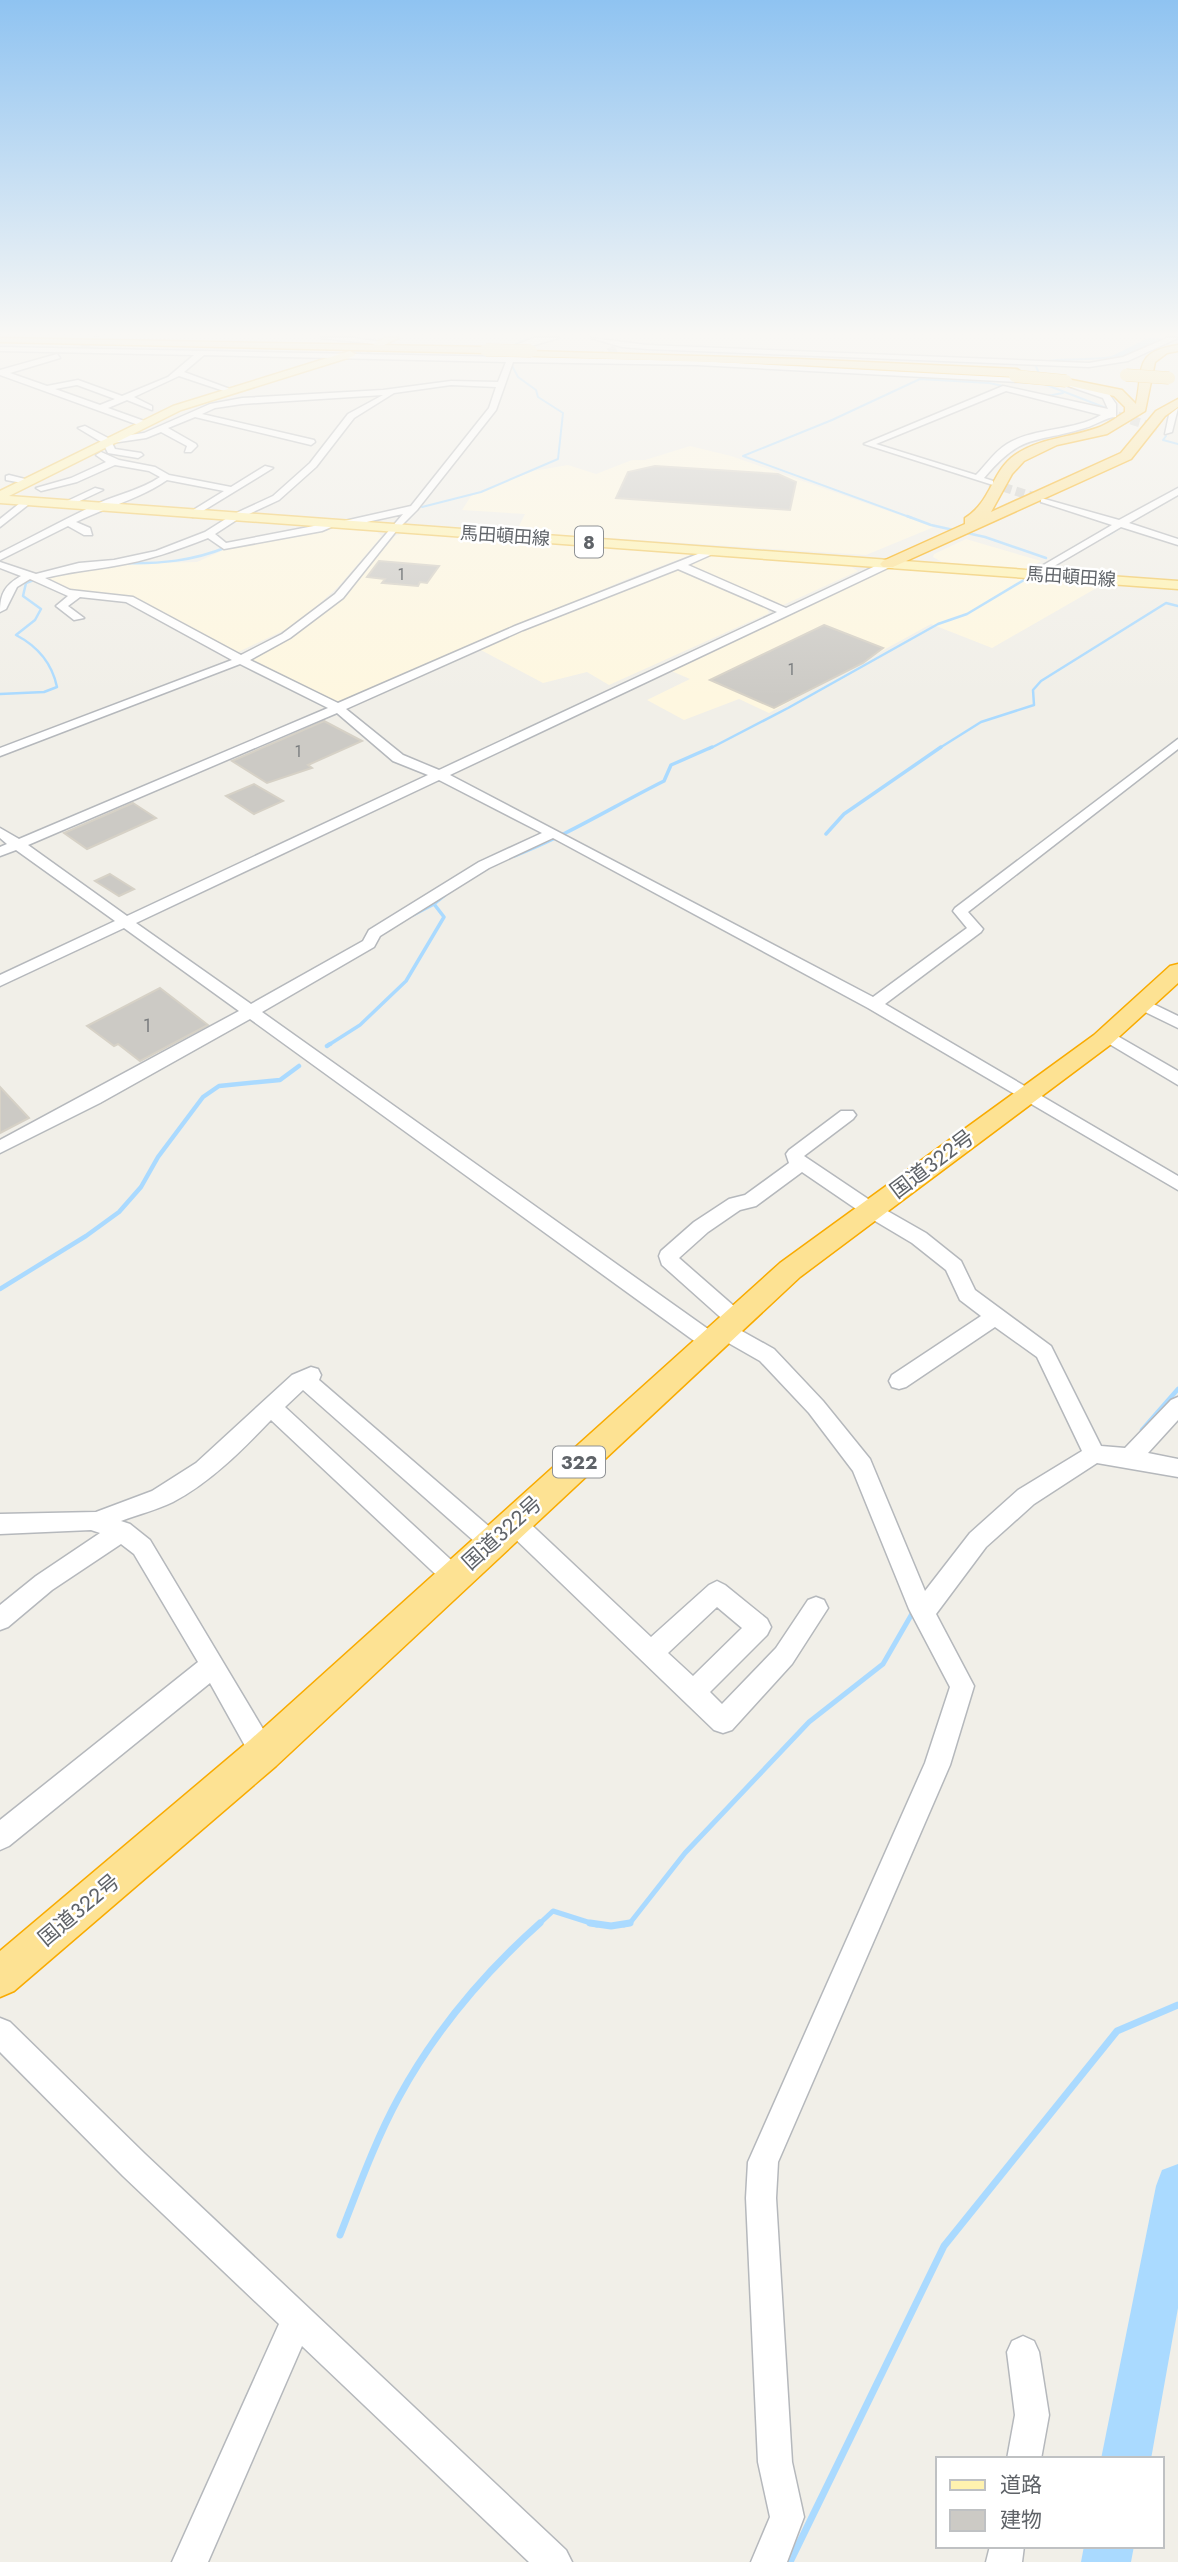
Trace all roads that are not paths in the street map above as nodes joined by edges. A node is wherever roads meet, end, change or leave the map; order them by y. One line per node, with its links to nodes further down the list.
1 (77, 458): 18 (main road)
2 (111, 458): 11 (street)
3 (319, 458): 31 (street)
4 (454, 458): 29 (street)
5 (911, 458): 16 (street)
6 (997, 458): 16 (street)
7 (1022, 458): 13 (highway)
8 (1037, 458): 13 (highway)
9 (1104, 458): 20 (highway)
10 (1122, 458): 20 (highway)
11 (113, 462): 14 (street); 18 (street)
12 (268, 468): 22 (street)
13 (1010, 469): 42 (highway)
14 (165, 477): 22 (street); 28 (street)
15 (9, 478): 18 (street)
16 (978, 479): 19 (street)
17 (53, 480): 18 (street)
18 (36, 482): 24 (main road)
19 (990, 483)
20 (1065, 483): 42 (highway)
21 (98, 490): 27 (street)
22 (232, 490): 30 (street)
23 (1178, 491): 33 (street)
24 (0, 498): 26 (main road, 馬田頓田線 / 8)
25 (1044, 500): 33 (street)
26 (28, 501): 27 (main road, 馬田頓田線 / 8); 34 (street)
27 (66, 504): 28 (main road, 馬田頓田線 / 8)
28 (98, 507): 30 (main road, 馬田頓田線 / 8); 32 (street)
29 (414, 508): 35 (street); 36 (street)
30 (193, 514): 31 (main road, 馬田頓田線 / 8)
31 (235, 517): 35 (main road, 馬田頓田線 / 8); 38 (street)
32 (66, 522): 37 (street); 41 (street)
33 (1120, 523): 39 (street); 45 (street)
34 (0, 524)
35 (339, 524): 36 (main road, 馬田頓田線 / 8); 38 (street)
36 (393, 528): 40 (main road, 馬田頓田線 / 8); 52 (street)
37 (88, 533)
38 (209, 534): 46 (street)
39 (1178, 542)
40 (712, 552): 42 (main road, 馬田頓田線 / 8); 44 (street)
41 (0, 557)
42 (888, 564): 45 (main road, 馬田頓田線 / 8); 50 (street)
43 (0, 565): 46 (street)
44 (678, 565): 50 (street); 53 (street)
45 (1033, 574): 47 (main road, 馬田頓田線 / 8)
46 (35, 577): 48 (street); 49 (street)
47 (1178, 585)
48 (76, 595): 51 (street); 52 (street)
49 (1, 610)
50 (787, 612): 56 (street)
51 (78, 618)
52 (241, 660): 53 (street); 55 (street)
53 (338, 708): 56 (street); 59 (street)
54 (1178, 743): 65 (street)
55 (0, 752)
56 (440, 775): 58 (street); 61 (street)
57 (0, 832): 59 (street)
58 (557, 835): 65 (street); 66 (street)
59 (18, 844): 60 (street); 61 (street)
60 (0, 852)
61 (127, 922): 63 (street); 66 (street)
62 (1178, 971): 64 (highway, 国道322号 / 322)
63 (0, 981)
64 (1141, 1003): 67 (street); 68 (highway, 国道322号 / 322)
65 (874, 1004): 70 (street)
66 (251, 1013): 72 (street); 77 (street)
67 (1178, 1023)
68 (1107, 1035): 69 (street); 70 (highway, 国道322号 / 322)
69 (1178, 1079)
70 (1024, 1095): 74 (street); 75 (highway, 国道322号 / 322)
71 (848, 1115): 73 (street)
72 (0, 1147)
73 (801, 1163): 75 (street); 77 (street)
74 (1178, 1184)
75 (871, 1210): 76 (street); 77 (highway, 国道322号 / 322)
76 (996, 1316): 78 (street); 81 (street)
77 (724, 1330): 87 (highway, 国道322号 / 322); 90 (street)
78 (899, 1381)
79 (270, 1406): 84 (street); 87 (street); 88 (street)
80 (1178, 1406): 82 (street)
81 (1092, 1451): 82 (street); 90 (street)
82 (1130, 1458): 83 (street)
83 (1178, 1468)
84 (98, 1522): 85 (street); 86 (street)
85 (0, 1524)
86 (121, 1531): 91 (street); 93 (street)
87 (502, 1532): 88 (highway, 国道322号 / 322); 92 (street)
88 (454, 1577): 95 (highway, 国道322号 / 322)
89 (816, 1608): 94 (street)
90 (923, 1614): 104 (street)
91 (0, 1619)
92 (651, 1653): 94 (street); 94 (street)
93 (213, 1665): 95 (street); 96 (street)
94 (692, 1692)
95 (263, 1754): 97 (highway, 国道322号 / 322)
96 (0, 1837)
97 (0, 1977)
98 (0, 2032): 99 (street)
99 (297, 2319): 102 (street); 103 (street)
100 (1023, 2352): 101 (street)
101 (1024, 2457)
102 (190, 2562)
103 (554, 2562)
104 (769, 2562)

